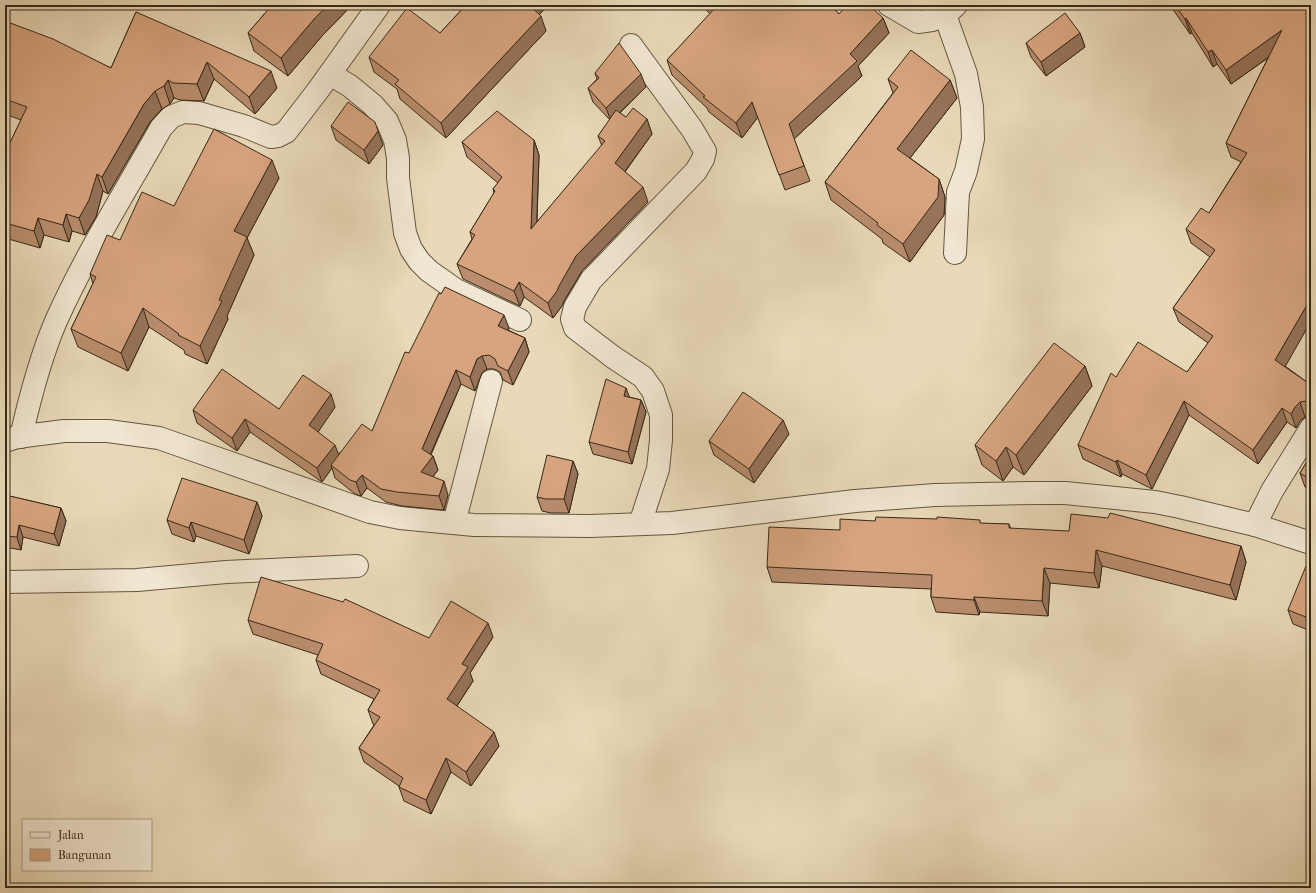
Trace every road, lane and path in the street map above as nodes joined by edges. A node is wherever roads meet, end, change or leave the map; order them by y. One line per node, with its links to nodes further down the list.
1 (379, 5): 5 (street)
2 (889, 5): 3 (street)
3 (951, 10): 6 (street)
4 (631, 45): 12 (street)
5 (330, 74): 7 (street); 10 (street)
6 (954, 253)
7 (520, 320)
8 (491, 381): 11 (street)
9 (1311, 428): 13 (street)
10 (13, 439): 11 (street)
11 (454, 523): 12 (street)
12 (640, 524): 13 (street)
13 (1256, 525): 14 (street)
14 (1311, 543)
15 (357, 566): 16 (street)
16 (5, 582)

